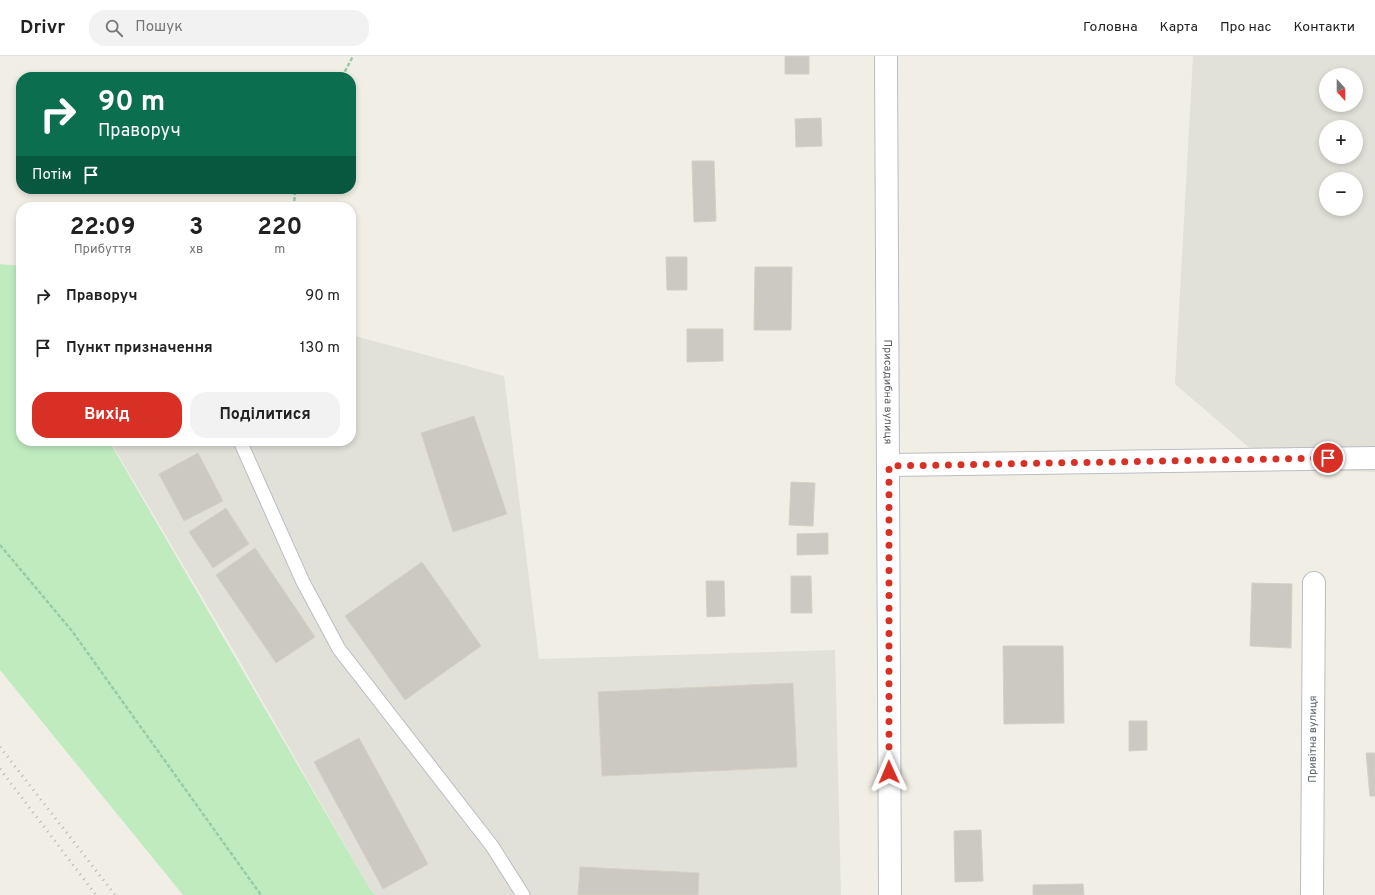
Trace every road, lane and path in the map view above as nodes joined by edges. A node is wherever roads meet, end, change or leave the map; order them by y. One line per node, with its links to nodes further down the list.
1 (353, 56): 3 (path)
2 (886, 56): 6 (street, Присадибна вулиця)
3 (345, 72)
4 (242, 446): 10 (lane)
5 (1375, 458): 6 (street)
6 (889, 466): 11 (street, Присадибна вулиця)
7 (0, 545): 9 (path)
8 (1314, 583): 12 (street, Привітна вулиця)
9 (261, 895)
10 (522, 895)
11 (890, 895)
12 (1312, 895)

